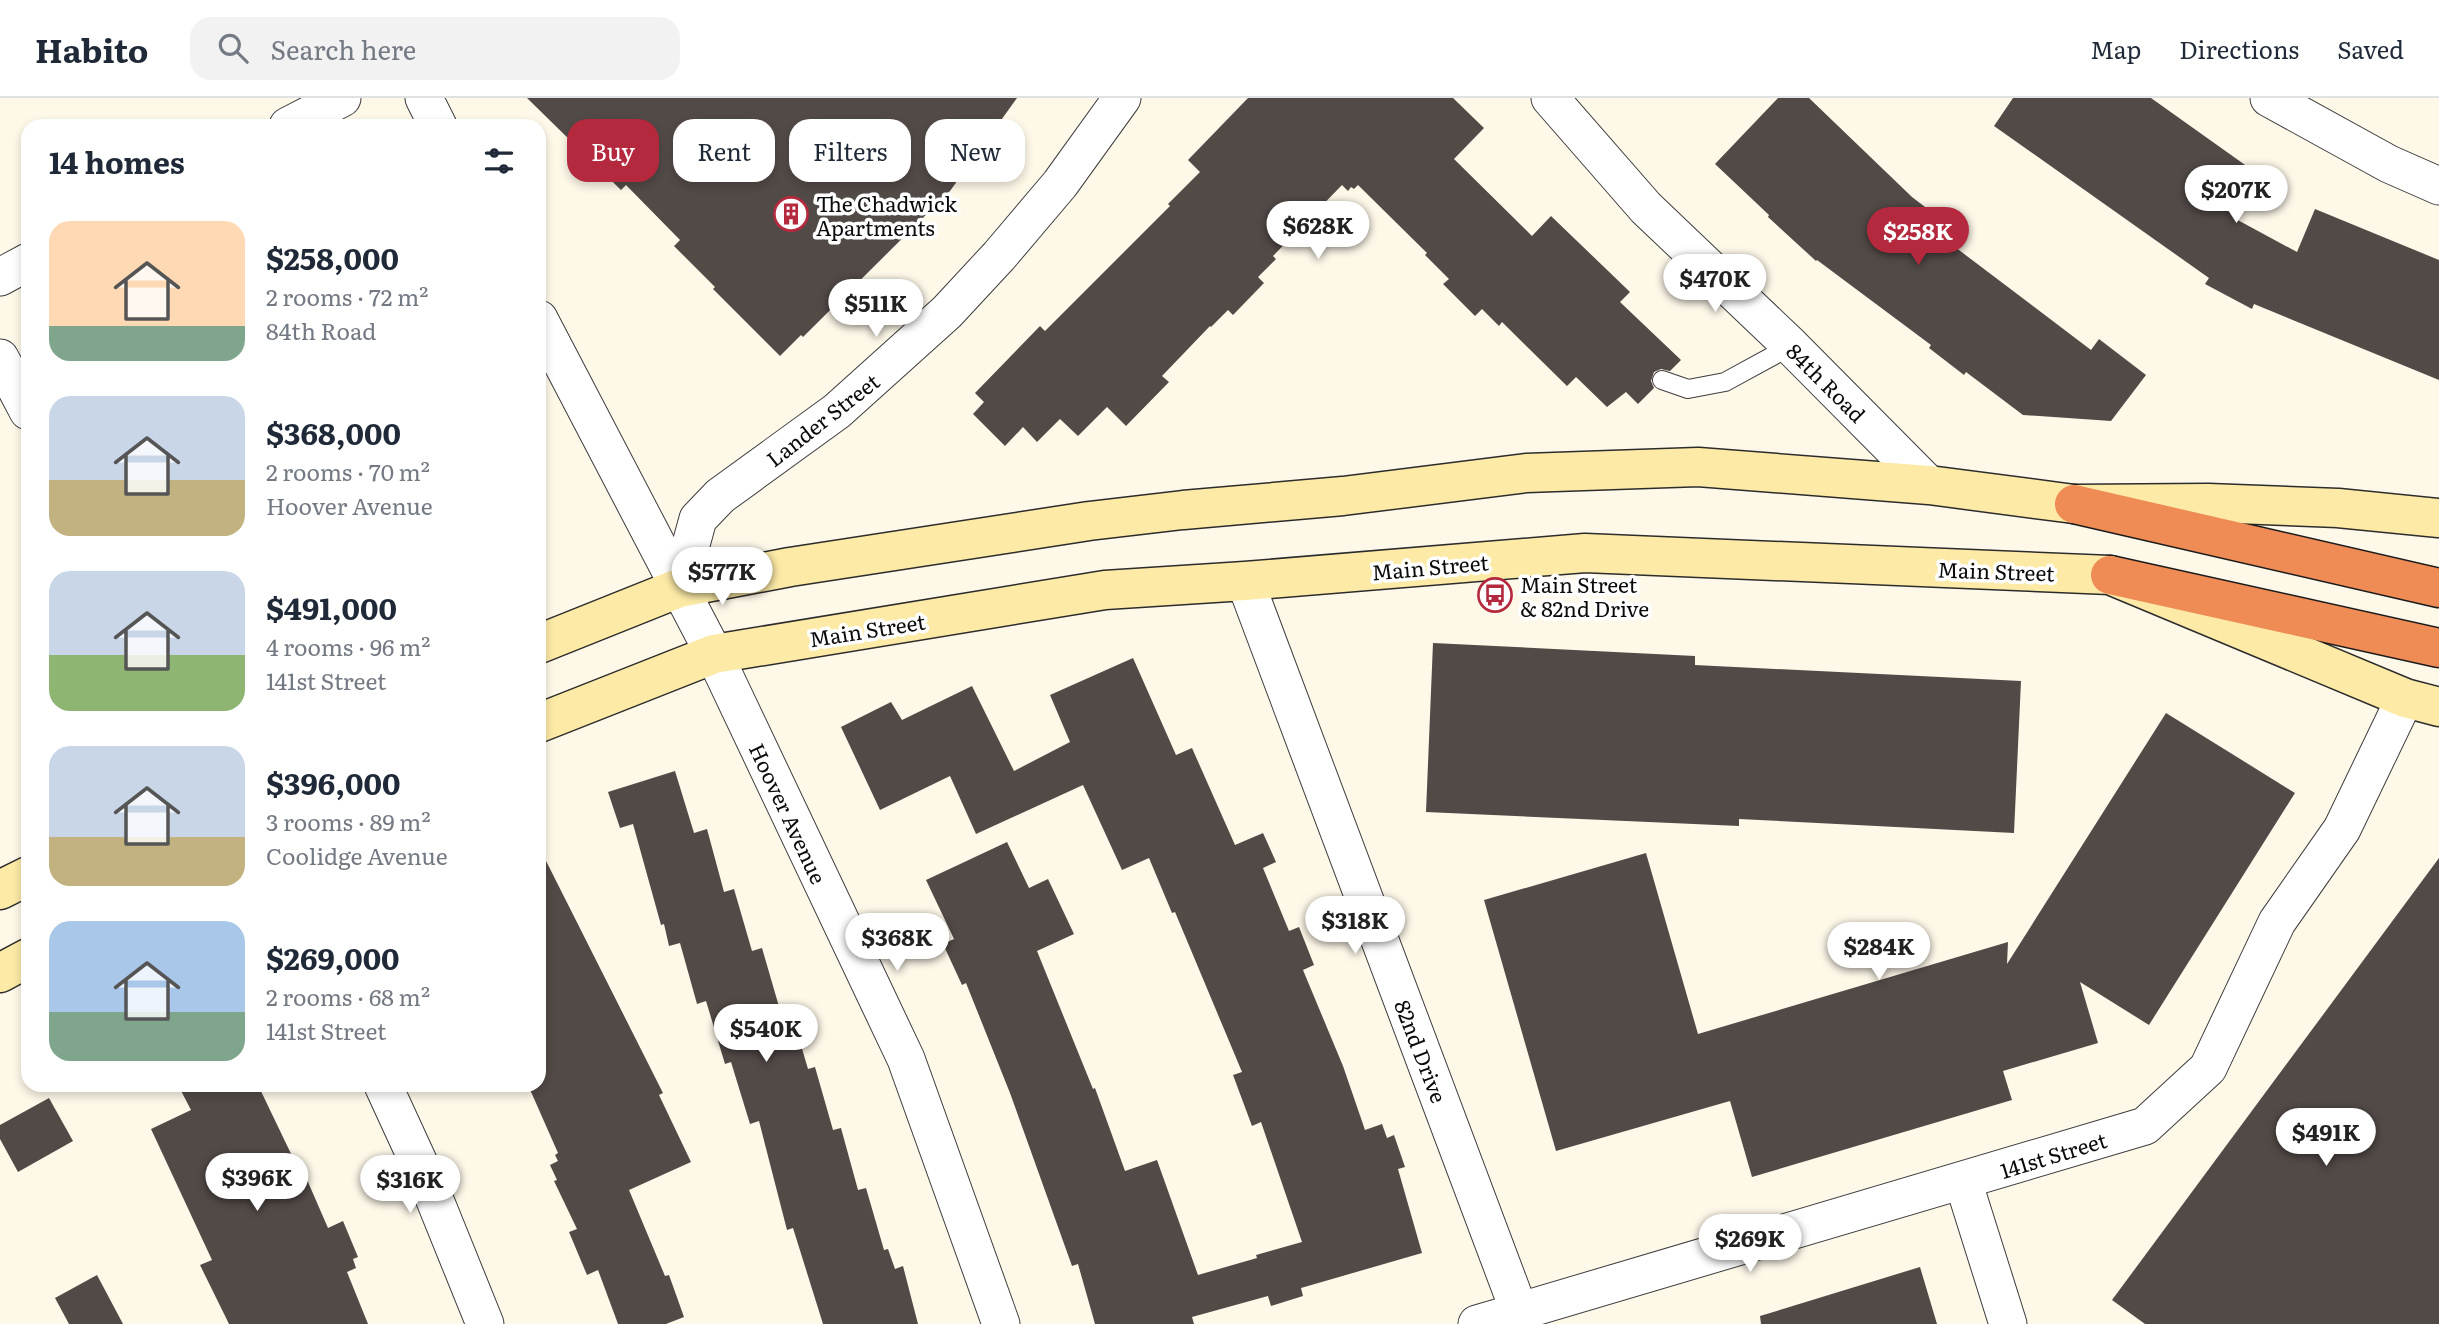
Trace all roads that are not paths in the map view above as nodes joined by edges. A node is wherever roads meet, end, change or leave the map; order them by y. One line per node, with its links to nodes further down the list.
1 (342, 98): 6 (street)
2 (424, 98): 7 (street)
3 (1122, 98): 21 (street, Lander Street)
4 (1550, 98): 12 (street, 84th Road)
5 (2269, 98): 8 (street)
6 (302, 119)
7 (434, 119)
8 (2439, 186)
9 (21, 266): 10 (street)
10 (0, 277)
11 (546, 333): 21 (street, Hoover Avenue)
12 (1791, 346): 14 (lane); 16 (street, 84th Road)
13 (0, 358): 15 (street)
14 (1662, 380)
15 (21, 398)
16 (1929, 485): 17 (main road); 21 (main road)
17 (2074, 504): 18 (main road); 22 (highway)
18 (2439, 519)
19 (2110, 575): 20 (main road, Main Street); 24 (highway); 26 (main road, Main Street)
20 (1245, 581): 25 (main road, Main Street); 34 (street, 82nd Drive)
21 (678, 588): 23 (main road); 25 (street, Hoover Avenue)
22 (2439, 588)
23 (546, 640)
24 (2439, 648)
25 (714, 654): 27 (main road, Main Street); 36 (street, Hoover Avenue)
26 (2422, 703): 33 (street, 141st Street)
27 (546, 720)
28 (21, 880): 29 (main road)
29 (0, 890)
30 (21, 962): 31 (main road)
31 (0, 973)
32 (386, 1092): 35 (street)
33 (1963, 1181): 34 (street, 141st Street); 38 (street)
34 (1523, 1318): 37 (street, 141st Street)
35 (485, 1324)
36 (1001, 1324)
37 (1477, 1324)
38 (2008, 1324)

